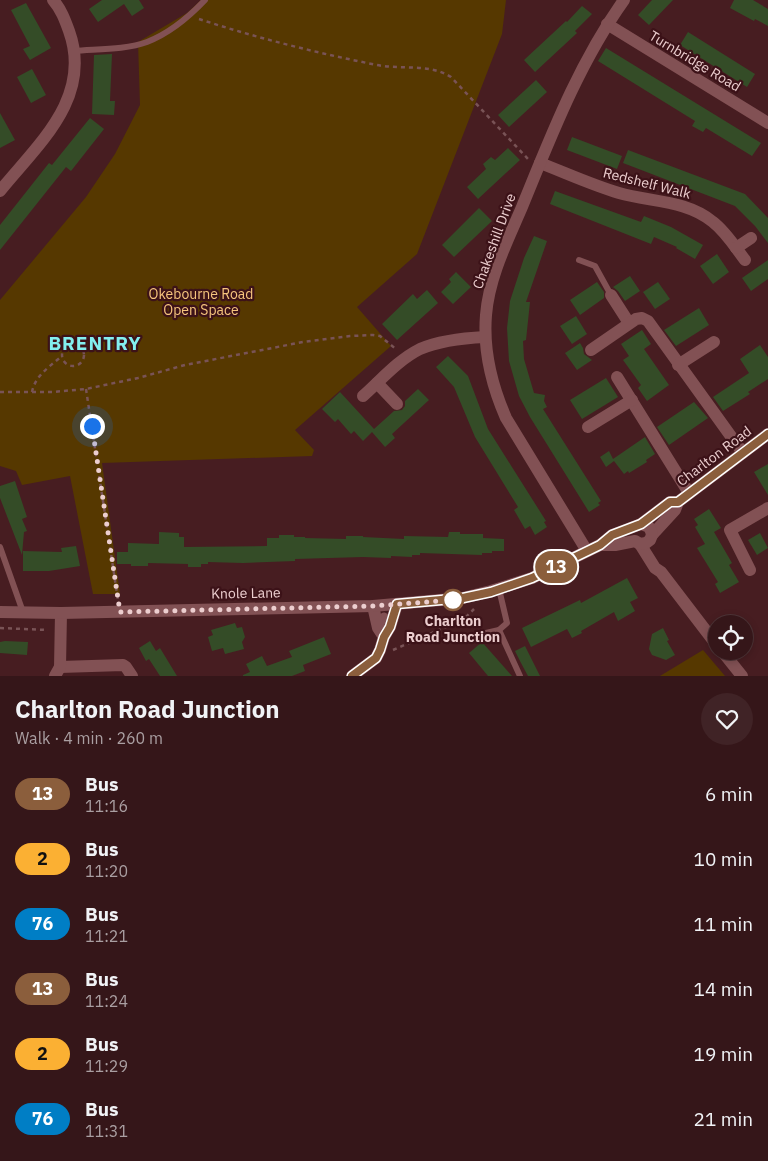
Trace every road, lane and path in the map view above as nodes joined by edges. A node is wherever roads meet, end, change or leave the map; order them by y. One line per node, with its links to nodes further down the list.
1 (206, 0): 4 (lane)
2 (624, 0): 5 (street, Chakeshill Drive)
3 (59, 2): 6 (street)
4 (190, 16): 6 (lane); 8 (path)
5 (607, 24): 7 (street, Turnbridge Road); 8 (street, Chakeshill Drive)
6 (74, 51): 9 (street)
7 (768, 122)
8 (538, 166): 11 (street, Redshelf Walk); 16 (street, Chakeshill Drive)
9 (0, 191)
10 (751, 238): 11 (street)
11 (736, 248): 13 (street, Redshelf Walk)
12 (579, 260): 14 (lane)
13 (745, 260)
14 (612, 296): 15 (street)
15 (629, 323): 18 (street); 21 (street)
16 (486, 337): 20 (street); 40 (street, Chakeshill Drive)
17 (714, 342): 21 (street)
18 (591, 350)
19 (62, 356): 19 (path); 26 (path)
20 (406, 358): 23 (street); 24 (path)
21 (678, 365): 32 (street)
22 (617, 377): 28 (street)
23 (377, 383): 27 (street); 29 (street)
24 (86, 389): 26 (path); 47 (path)
25 (0, 392): 26 (path)
26 (32, 392)
27 (363, 396)
28 (632, 400): 30 (street); 33 (street)
29 (397, 404)
30 (588, 427)
31 (768, 434): 32 (street, Charlton Road)
32 (743, 453): 33 (street, Charlton Road)
33 (689, 493): 34 (street, Charlton Road)
34 (678, 502): 36 (street, Charlton Road); 37 (street, Charlton Road)
35 (768, 508): 41 (street)
36 (639, 526): 37 (street); 37 (street); 38 (street, Charlton Road)
37 (644, 540): 38 (street, Charlton Road); 54 (street)
38 (600, 545): 40 (street, Charlton Road)
39 (0, 547): 46 (lane)
40 (588, 550): 42 (street, Charlton Road)
41 (750, 570)
42 (495, 590): 43 (street, Knole Lane); 51 (lane); 55 (path)
43 (397, 604): 44 (street, Knole Lane); 52 (street)
44 (373, 606): 47 (street, Knole Lane); 52 (street)
45 (0, 612): 46 (street, Knole Lane)
46 (24, 612): 48 (street, Knole Lane)
47 (120, 612): 48 (street, Knole Lane)
48 (61, 613): 50 (street)
49 (0, 628): 50 (path)
50 (62, 630): 57 (street)
51 (499, 630): 53 (lane); 60 (lane)
52 (383, 631): 55 (street)
53 (486, 633)
54 (708, 634)
55 (376, 658): 59 (street)
56 (729, 660): 61 (street)
57 (58, 671): 58 (street)
58 (132, 676)
59 (352, 676)
60 (520, 676)
61 (742, 676)

